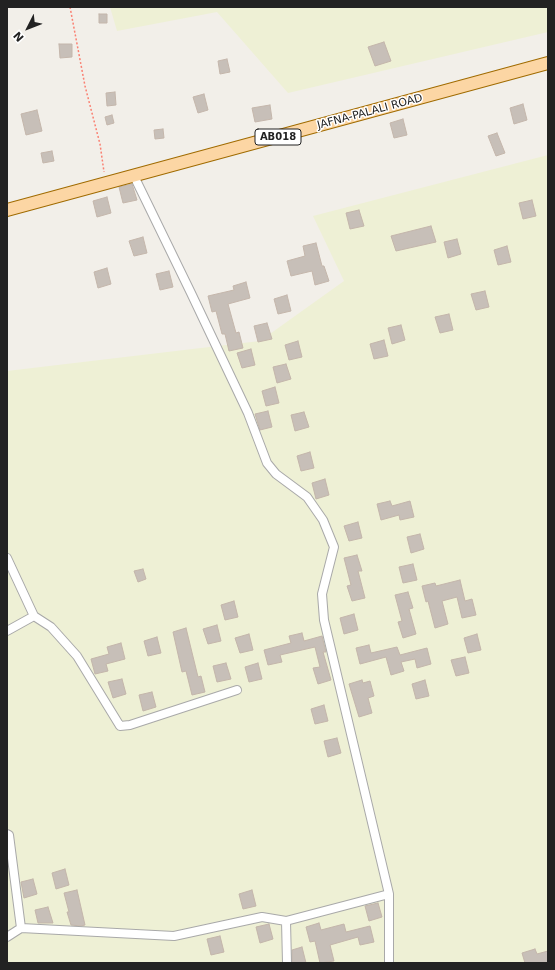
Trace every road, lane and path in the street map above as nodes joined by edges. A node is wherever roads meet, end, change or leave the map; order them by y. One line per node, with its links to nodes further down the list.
1 (70, 7): 4 (path)
2 (548, 63): 3 (main road, JAFNA-PALALI ROAD / AB018)
3 (134, 176): 4 (main road, JAFNA-PALALI ROAD / AB018); 11 (street)
4 (106, 184): 5 (main road, JAFNA-PALALI ROAD / AB018)
5 (7, 210)
6 (7, 558): 7 (street)
7 (34, 616): 8 (street); 9 (street)
8 (7, 631)
9 (236, 690)
10 (7, 834): 13 (street)
11 (389, 894): 12 (street); 16 (street)
12 (286, 921): 13 (street); 15 (street)
13 (21, 928): 14 (street)
14 (7, 937)
15 (287, 963)
16 (389, 963)

